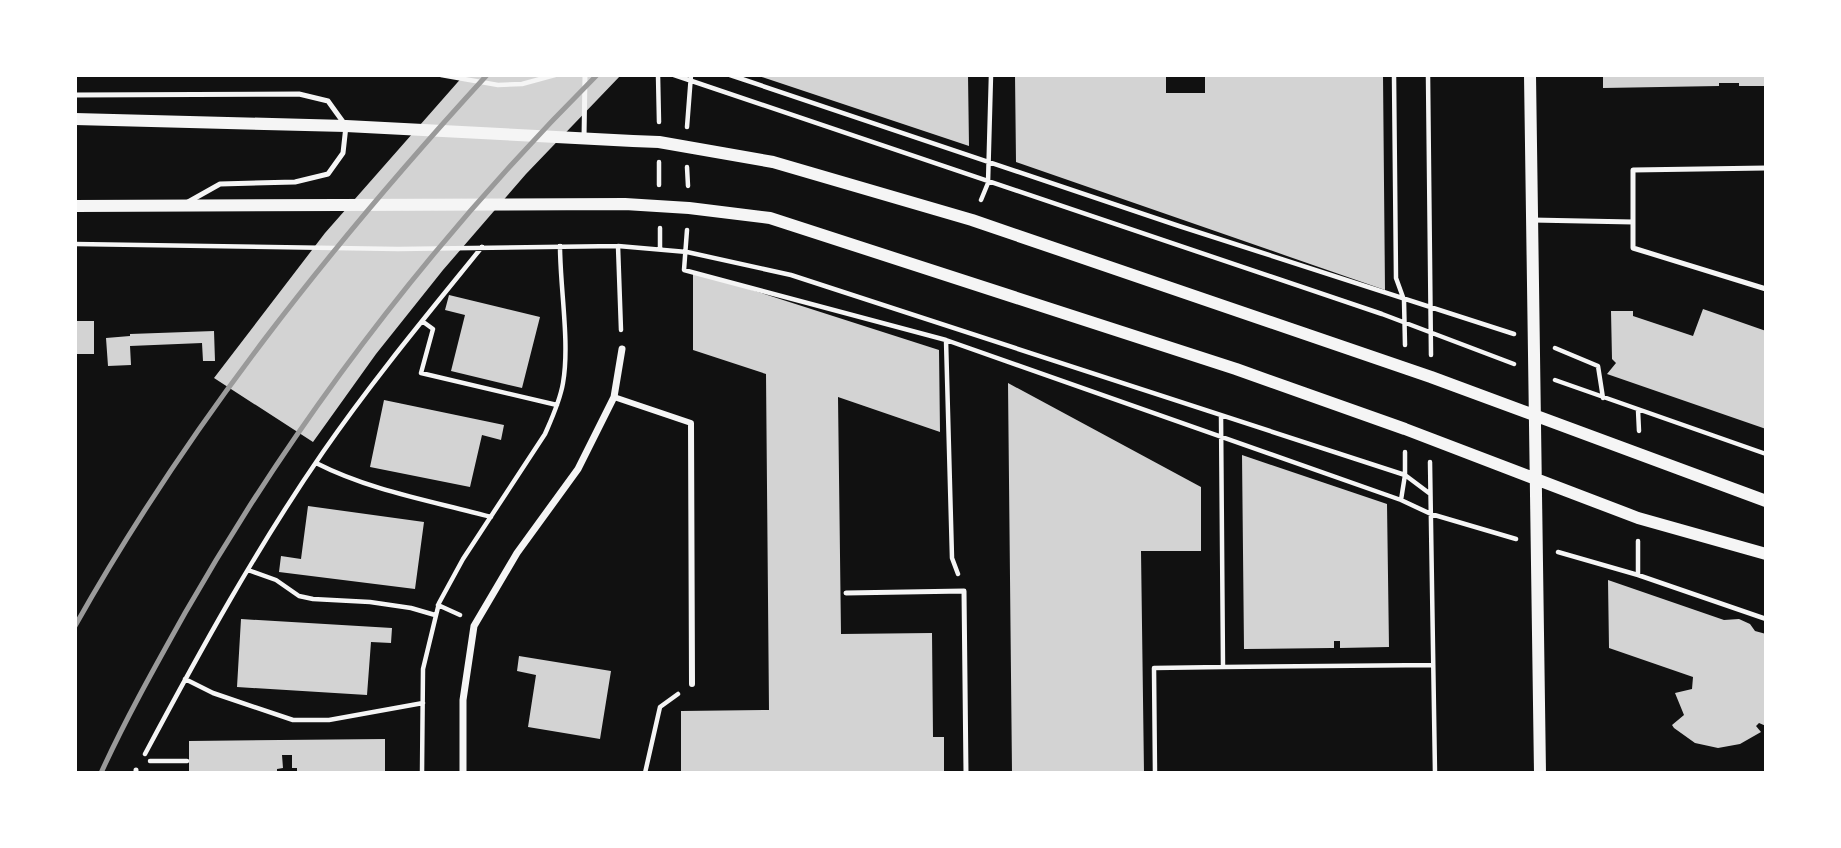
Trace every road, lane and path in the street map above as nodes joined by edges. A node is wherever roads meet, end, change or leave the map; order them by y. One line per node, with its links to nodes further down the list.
1 (441, 75): 2 (path)
2 (555, 75)
3 (585, 75): 13 (lane)
4 (674, 75): 16 (path)
5 (730, 75): 14 (path)
6 (991, 75): 14 (path)
7 (1394, 75): 28 (path)
8 (1428, 75): 29 (path)
9 (1530, 75): 20 (street)
10 (75, 95): 12 (lane)
11 (75, 118): 12 (street)
12 (346, 126): 13 (street); 17 (lane)
13 (584, 138): 19 (street)
14 (989, 163): 16 (path); 28 (path)
15 (1766, 168): 21 (lane)
16 (988, 183): 19 (path); 31 (path)
17 (184, 204): 18 (street); 44 (street)
18 (75, 206)
19 (972, 220): 36 (street)
20 (1532, 220): 21 (lane); 34 (street)
21 (1633, 222): 27 (lane)
22 (75, 244): 23 (path)
23 (483, 246): 24 (path); 30 (path)
24 (559, 246): 25 (path); 41 (path)
25 (618, 246): 35 (path); 42 (path)
26 (684, 270): 33 (path)
27 (1766, 289)
28 (1404, 300): 29 (path); 31 (path)
29 (1431, 308): 32 (path); 34 (path)
30 (422, 320): 41 (path); 48 (path)
31 (1405, 323): 32 (path); 36 (path)
32 (1431, 333): 37 (path); 38 (path)
33 (946, 340): 45 (path); 59 (path)
34 (1533, 340): 37 (street); 40 (path)
35 (622, 349): 39 (street)
36 (1405, 369): 38 (street)
37 (1533, 372): 40 (path); 43 (street)
38 (1431, 377): 43 (street)
39 (614, 397): 66 (street); 70 (street)
40 (1603, 398): 47 (path)
41 (557, 405): 55 (path)
42 (1221, 415): 45 (path); 49 (path)
43 (1534, 415): 50 (street); 53 (street)
44 (1405, 429): 46 (street); 49 (path)
45 (1221, 437): 52 (path); 64 (path)
46 (1430, 440): 50 (street); 51 (path)
47 (1766, 454)
48 (316, 463): 55 (path); 58 (path)
49 (1405, 475): 51 (path); 52 (path)
50 (1535, 480): 56 (street); 57 (street)
51 (1429, 493): 54 (path)
52 (1401, 500): 54 (path)
53 (1766, 501)
54 (1430, 514): 56 (path); 63 (path)
55 (491, 517): 61 (path)
56 (1535, 545): 62 (path); 75 (street)
57 (1766, 554)
58 (248, 570): 61 (path); 65 (path)
59 (964, 591): 60 (lane); 72 (lane)
60 (846, 593)
61 (435, 615): 67 (path)
62 (1766, 619)
63 (1433, 665): 64 (path); 74 (path)
64 (1223, 667): 73 (path)
65 (185, 679): 67 (path); 68 (path)
66 (692, 684): 71 (path)
67 (423, 703): 69 (path)
68 (187, 761)
69 (422, 773)
70 (463, 773)
71 (645, 773)
72 (966, 773)
73 (1156, 773)
74 (1435, 773)
75 (1539, 773)

